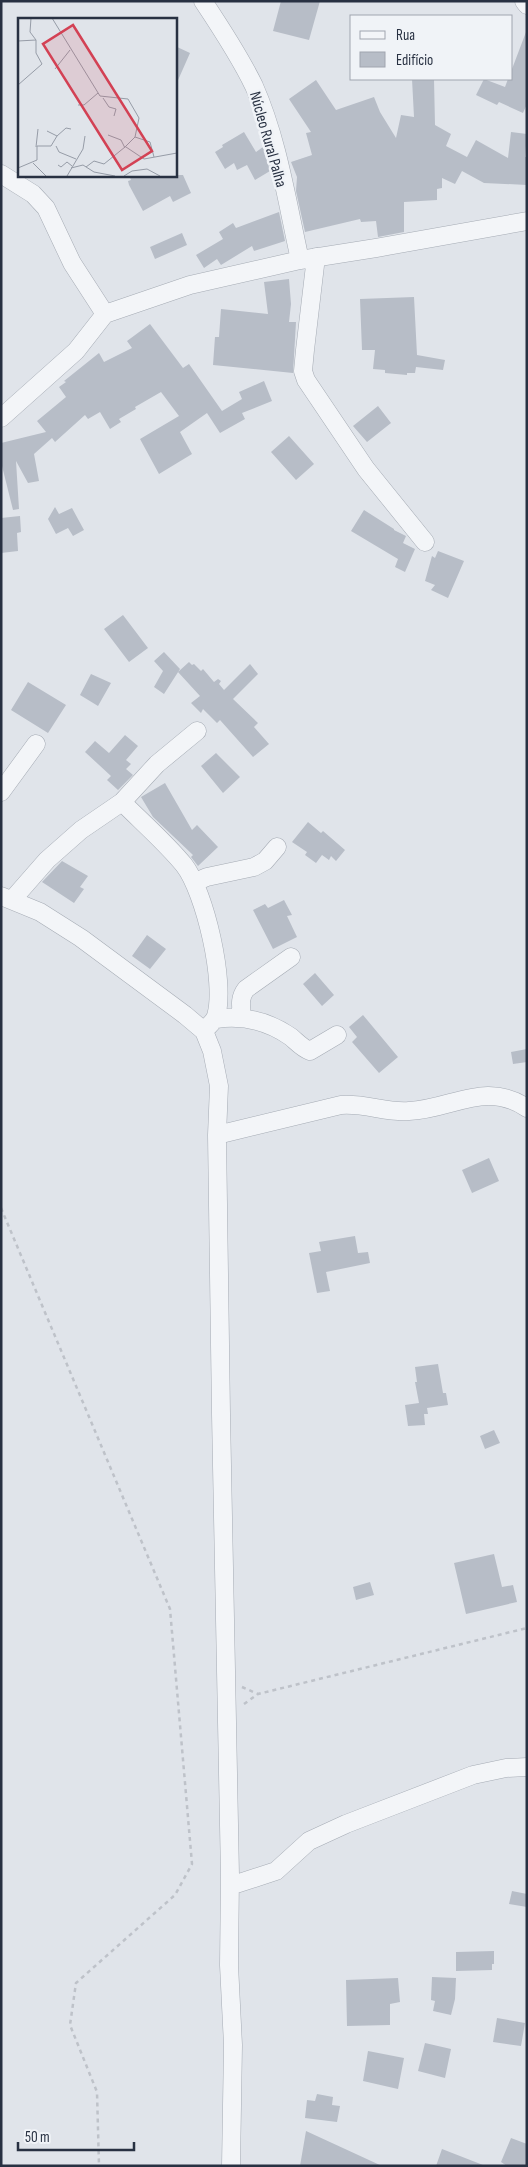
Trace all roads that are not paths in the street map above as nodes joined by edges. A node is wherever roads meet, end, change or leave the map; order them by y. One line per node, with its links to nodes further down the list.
1 (203, 1): 6 (street, Núcleo Rural Palha)
2 (524, 1): 3 (street)
3 (527, 5)
4 (1, 174): 7 (street)
5 (527, 221): 6 (street)
6 (308, 258): 7 (street); 9 (street, Núcleo Rural Palha)
7 (105, 314): 8 (street)
8 (1, 418)
9 (424, 542)
10 (197, 731): 13 (street)
11 (36, 744): 12 (street)
12 (1, 792)
13 (122, 802): 15 (street); 16 (street)
14 (277, 847): 15 (street)
15 (195, 882): 19 (street)
16 (7, 898): 19 (street)
17 (291, 957): 18 (street)
18 (242, 1017): 19 (street); 20 (street)
19 (210, 1025): 22 (street)
20 (337, 1034)
21 (527, 1108): 22 (street)
22 (217, 1135): 24 (street)
23 (527, 1767): 24 (street)
24 (230, 1886): 25 (street)
25 (230, 2166)

